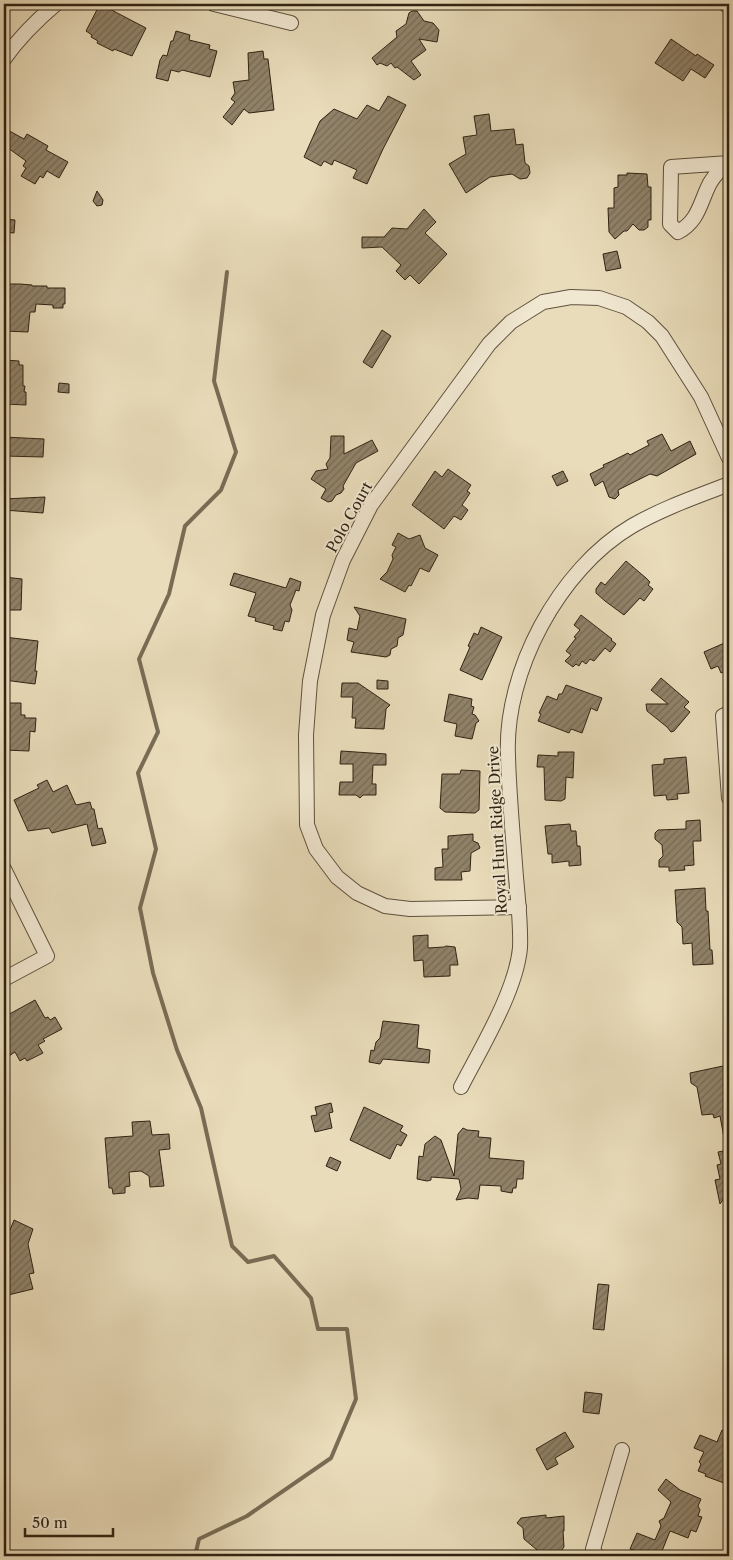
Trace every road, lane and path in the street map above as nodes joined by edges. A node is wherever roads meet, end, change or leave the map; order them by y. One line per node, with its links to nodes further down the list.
1 (56, 4): 6 (street)
2 (214, 4): 5 (street)
3 (725, 4): 4 (street)
4 (729, 6)
5 (291, 23)
6 (4, 59)
7 (727, 163): 7 (street)
8 (729, 458): 13 (street, Polo Court)
9 (729, 484): 13 (street, Royal Hunt Ridge Drive)
10 (726, 715): 11 (street)
11 (729, 798)
12 (4, 869): 14 (street)
13 (519, 907): 15 (street, Royal Hunt Ridge Drive)
14 (4, 979)
15 (461, 1087)
16 (622, 1450): 17 (street)
17 (597, 1556)

